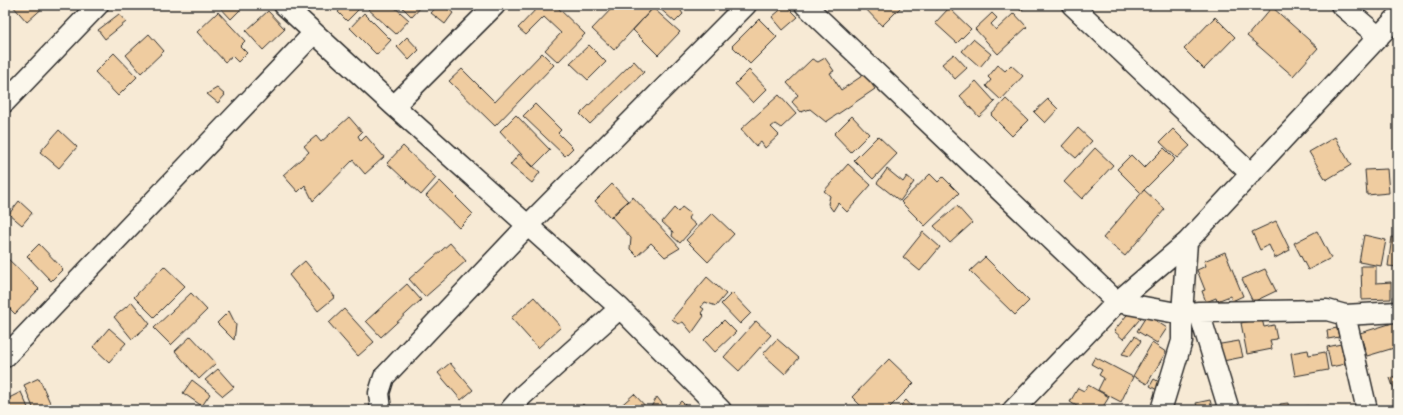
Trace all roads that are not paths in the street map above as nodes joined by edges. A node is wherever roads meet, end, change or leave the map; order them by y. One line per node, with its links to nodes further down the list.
1 (98, 5): 10 (street)
2 (284, 5): 9 (street)
3 (495, 5): 11 (street)
4 (746, 5): 13 (street)
5 (805, 5): 15 (street)
6 (1072, 5): 12 (street)
7 (1341, 5): 8 (street)
8 (1390, 30): 12 (street)
9 (314, 32): 11 (street); 20 (street)
10 (5, 102)
11 (394, 106): 13 (street)
12 (1251, 174): 14 (street)
13 (528, 225): 16 (street); 21 (street)
14 (1187, 242): 15 (street); 18 (street)
15 (1117, 302): 18 (street); 24 (street)
16 (620, 308): 22 (street); 23 (street)
17 (1398, 312): 19 (street)
18 (1190, 313): 19 (street); 25 (street); 26 (street)
19 (1345, 315): 27 (street)
20 (5, 357)
21 (381, 410)
22 (510, 410)
23 (721, 410)
24 (1013, 410)
25 (1161, 410)
26 (1229, 410)
27 (1366, 410)

